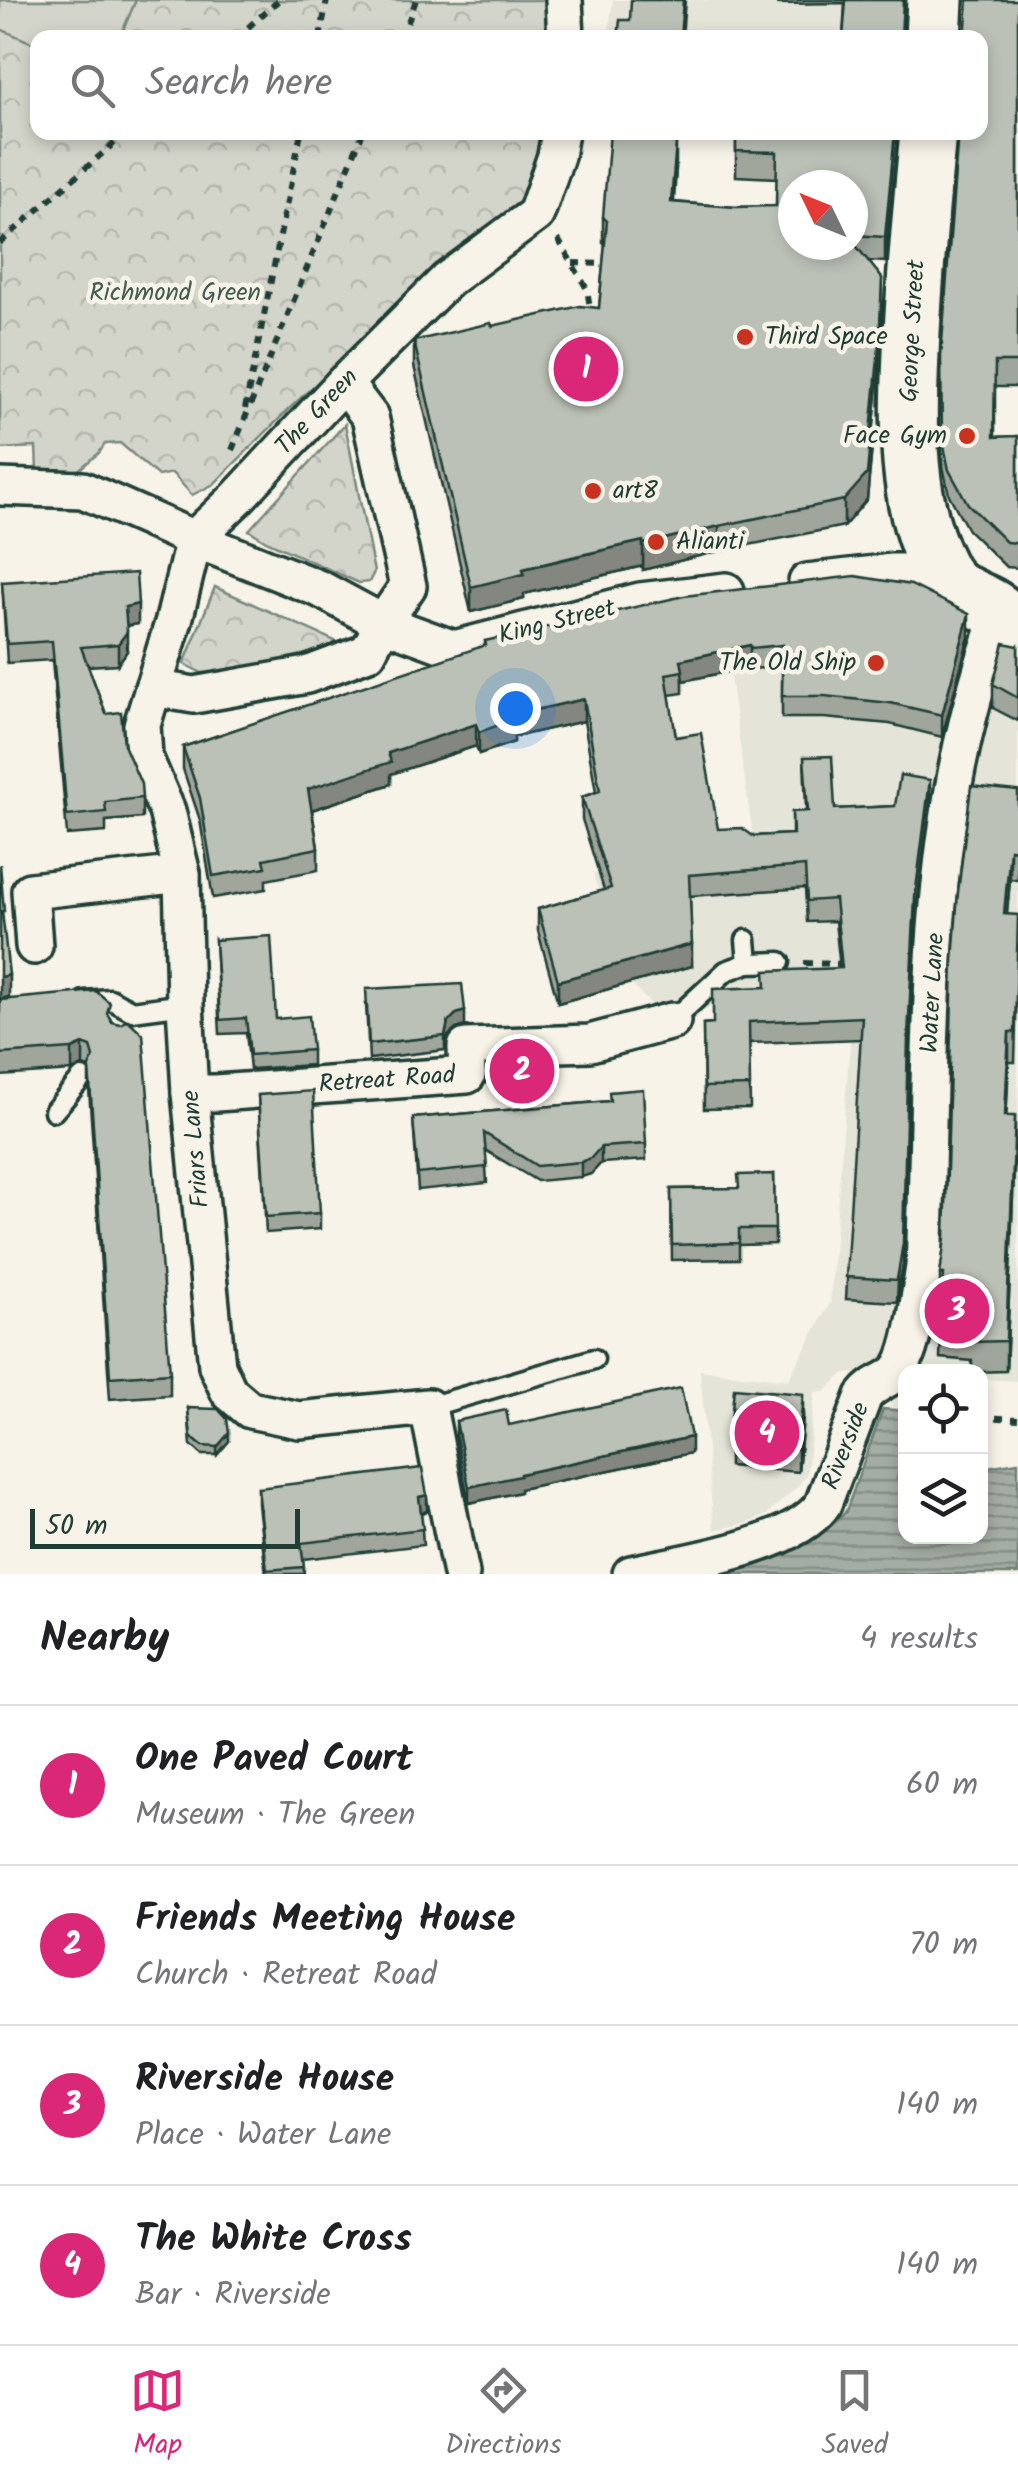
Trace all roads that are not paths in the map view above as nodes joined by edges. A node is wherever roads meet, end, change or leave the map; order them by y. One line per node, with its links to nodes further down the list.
1 (564, 0): 3 (street)
2 (935, 0): 4 (main road)
3 (566, 30)
4 (933, 30)
5 (559, 140): 7 (street, The Green)
6 (927, 140): 10 (main road, George Street)
7 (344, 383): 9 (street, The Green); 12 (street)
8 (0, 487): 9 (street)
9 (194, 539): 12 (street, King Street); 13 (street, Friars Lane)
10 (941, 572): 11 (main road); 12 (street, King Street)
11 (1012, 622): 26 (street, Water Lane)
12 (384, 623): 13 (street)
13 (153, 688): 14 (street, Friars Lane)
14 (182, 874): 16 (street); 20 (street, Friars Lane)
15 (746, 940): 18 (lane)
16 (34, 946)
17 (780, 962): 18 (lane)
18 (748, 963): 21 (lane)
19 (73, 1002): 20 (lane)
20 (185, 1004): 23 (street, Friars Lane)
21 (672, 1021): 23 (street, Retreat Road)
22 (82, 1078): 24 (lane)
23 (190, 1092): 27 (street, Friars Lane)
24 (54, 1111)
25 (594, 1359): 27 (lane)
26 (894, 1375): 29 (street, Riverside)
27 (428, 1407): 28 (street)
28 (461, 1574)
29 (632, 1574)

